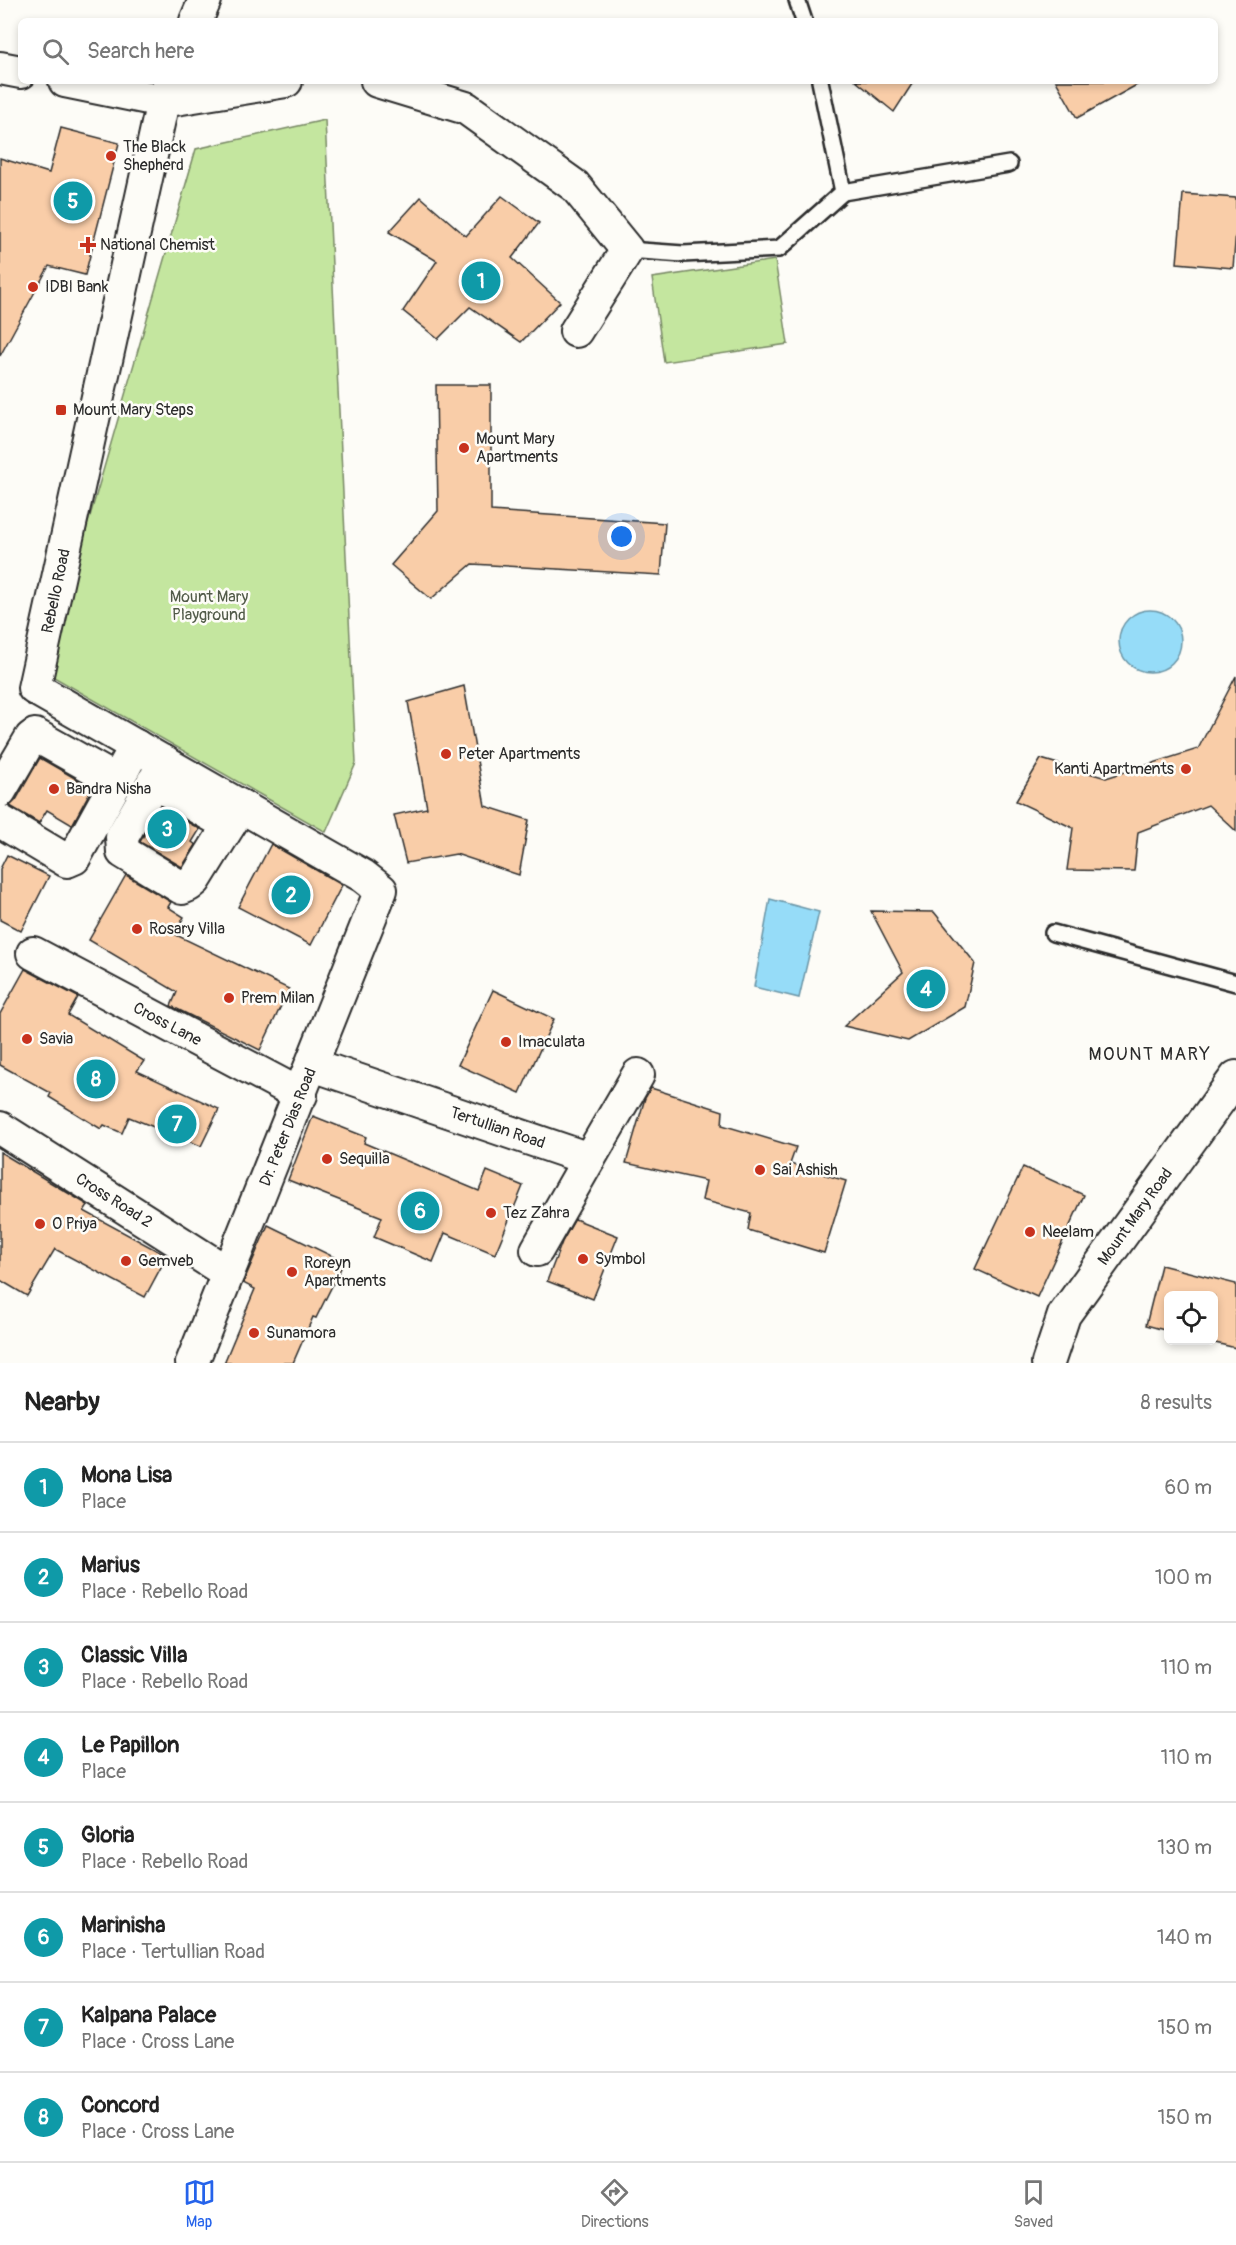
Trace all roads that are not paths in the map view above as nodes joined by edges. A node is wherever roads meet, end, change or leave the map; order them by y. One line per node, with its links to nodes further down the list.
1 (205, 0): 3 (street)
2 (797, 0): 4 (lane)
3 (197, 18)
4 (803, 18)
5 (0, 68): 6 (street)
6 (18, 71)
7 (96, 84): 11 (street)
8 (250, 84): 11 (street)
9 (387, 84): 14 (street)
10 (821, 84): 13 (lane)
11 (167, 91): 16 (street, Rebello Road)
12 (1009, 164): 13 (lane)
13 (843, 192): 14 (lane)
14 (627, 250): 15 (street)
15 (576, 331)
16 (136, 746): 17 (street, Rebello Road); 18 (street)
17 (159, 772): 20 (street, Rebello Road); 20 (street)
18 (117, 781): 19 (street); 21 (street)
19 (0, 791)
20 (235, 815): 22 (street, Rebello Road)
21 (0, 821)
22 (381, 891): 26 (street, Dr. Peter Dias Road)
23 (1053, 933): 25 (lane)
24 (33, 953): 29 (street, Cross Lane)
25 (1236, 983)
26 (313, 1065): 29 (street, Dr. Peter Dias Road); 31 (street, Tertullian Road)
27 (638, 1075): 31 (street)
28 (1236, 1077): 35 (street, Mount Mary Road)
29 (301, 1095): 33 (street, Dr. Peter Dias Road)
30 (0, 1128): 33 (street, Cross Road 2)
31 (589, 1159): 32 (street)
32 (537, 1250)
33 (228, 1273): 34 (street, Dr. Peter Dias Road)
34 (192, 1363)
35 (1048, 1363)

